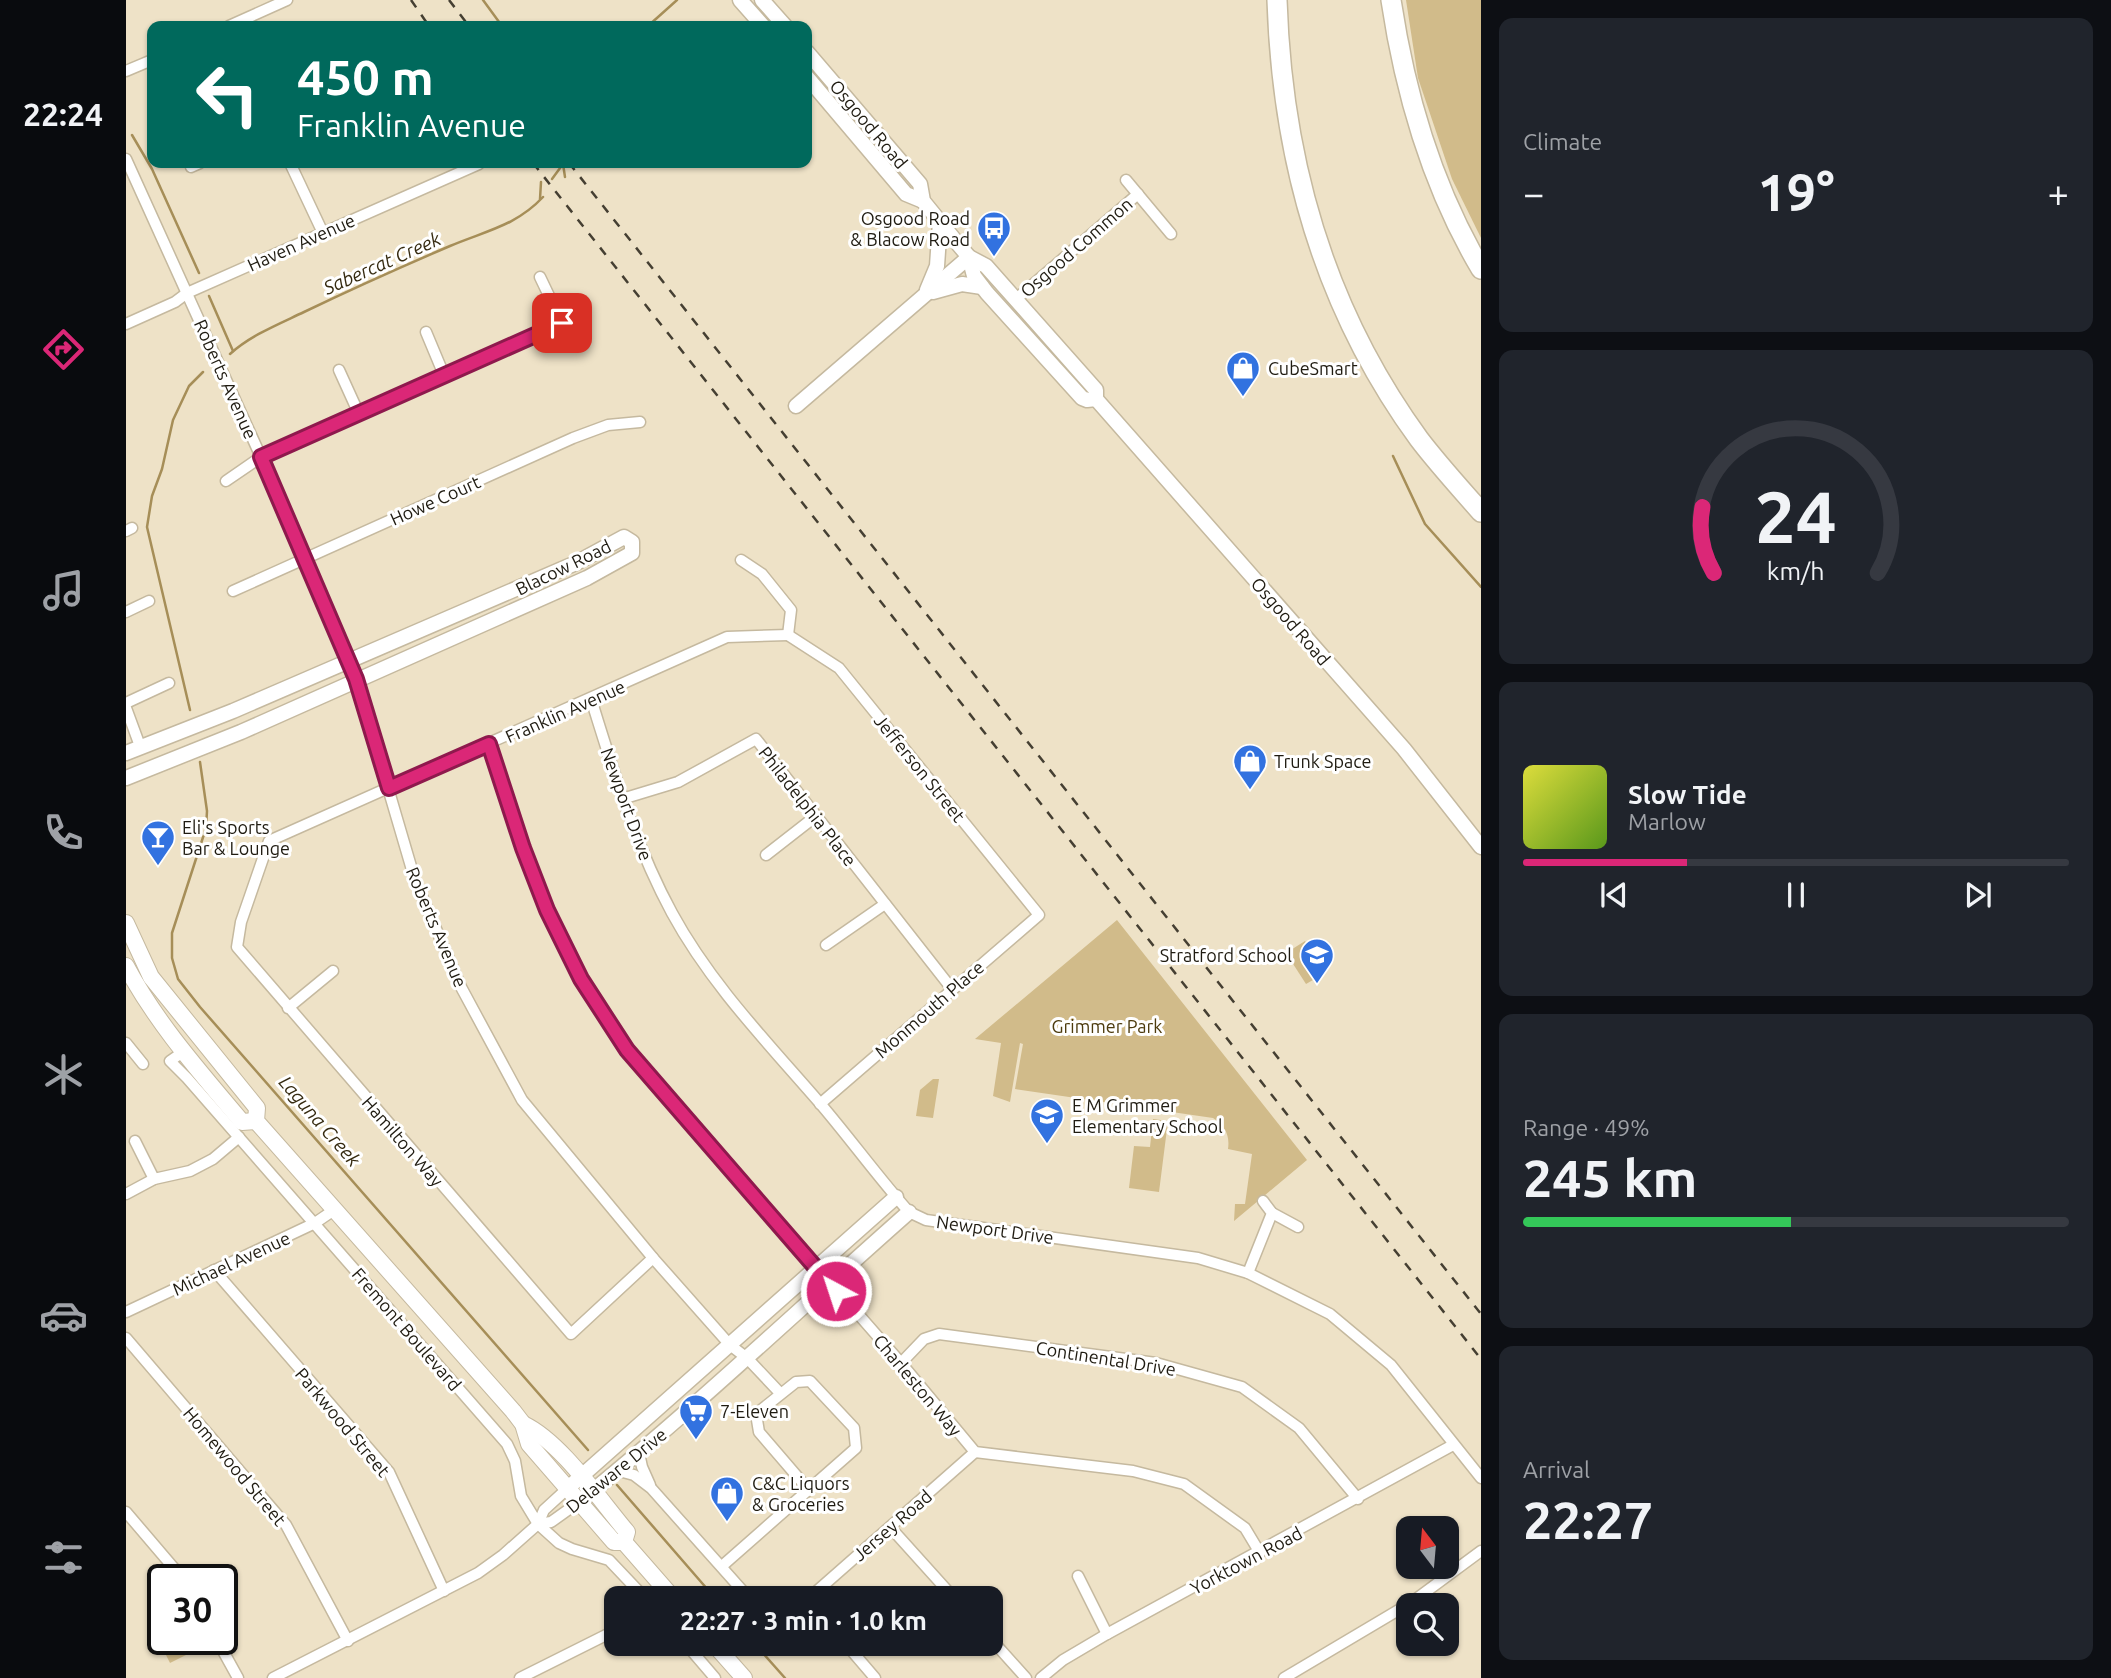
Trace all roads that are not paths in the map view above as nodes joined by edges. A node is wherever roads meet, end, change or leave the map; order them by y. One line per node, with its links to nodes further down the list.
1 (287, 0): 6 (street)
2 (740, 0): 8 (street)
3 (762, 0): 9 (street)
4 (1277, 0): 43 (highway)
5 (1391, 0): 27 (highway)
6 (260, 6): 7 (street)
7 (237, 21)
8 (759, 21)
9 (781, 21)
10 (812, 58): 15 (street, Osgood Road)
11 (147, 62): 12 (street)
12 (126, 71)
13 (812, 78): 15 (street)
14 (812, 83): 22 (street, Osgood Road)
15 (852, 106): 22 (street, Osgood Road)
16 (126, 159): 20 (street, Roberts Avenue)
17 (292, 168): 24 (street)
18 (469, 168): 24 (street, Haven Avenue)
19 (1126, 180): 21 (street, Osgood Common)
20 (131, 184): 30 (street, Roberts Avenue)
21 (1138, 194): 25 (street, Osgood Common); 32 (street, Osgood Common)
22 (923, 201): 23 (street, Osgood Road)
23 (940, 222): 26 (street, Osgood Road); 31 (street)
24 (323, 233): 30 (street, Haven Avenue)
25 (1171, 234)
26 (969, 257): 29 (street, Osgood Road); 31 (street); 32 (street, Osgood Road)
27 (1481, 269)
28 (540, 277): 36 (street)
29 (982, 287): 31 (street); 37 (street, Osgood Road)
30 (187, 293): 33 (street, Haven Avenue); 41 (street, Roberts Avenue)
31 (925, 295): 38 (street)
32 (1014, 300): 37 (street, Osgood Road)
33 (126, 324)
34 (426, 332): 36 (street)
35 (339, 370): 39 (street)
36 (444, 374): 39 (street)
37 (1096, 399): 63 (street, Osgood Road)
38 (796, 406)
39 (359, 414): 41 (street)
40 (640, 422): 44 (street, Howe Court)
41 (261, 457): 42 (street); 44 (street, Roberts Avenue)
42 (226, 481)
43 (1481, 512)
44 (305, 559): 46 (street, Howe Court); 50 (street, Roberts Avenue)
45 (741, 560): 49 (street)
46 (233, 591)
47 (149, 601): 48 (street)
48 (126, 612)
49 (788, 635): 53 (street, Franklin Avenue); 66 (street, Jefferson Street)
50 (349, 662): 51 (street, Roberts Avenue); 51 (street, Blacow Road); 56 (street, Blacow Road)
51 (356, 679): 58 (street, Blacow Road); 59 (street, Roberts Avenue)
52 (169, 683): 54 (street)
53 (592, 699): 55 (street, Franklin Avenue); 60 (street, Newport Drive)
54 (126, 706): 56 (street)
55 (489, 744): 59 (street, Franklin Avenue); 90 (street, Charleston Way)
56 (140, 746): 57 (street, Blacow Road)
57 (126, 754)
58 (126, 778)
59 (389, 788): 62 (street, Franklin Avenue); 89 (street, Roberts Avenue)
60 (622, 799): 61 (street, Philadelphia Place); 76 (street, Newport Drive)
61 (816, 816): 64 (street); 65 (street, Philadelphia Place)
62 (269, 841): 72 (street, Hamilton Way)
63 (1481, 847)
64 (766, 855)
65 (885, 904): 68 (street); 71 (street, Philadelphia Place)
66 (1039, 915): 71 (street, Monmouth Place)
67 (126, 923): 77 (main road, Fremont Boulevard)
68 (826, 945)
69 (126, 968): 74 (main road, Fremont Boulevard)
70 (333, 971): 72 (street)
71 (952, 989): 76 (street, Monmouth Place)
72 (288, 1008): 89 (street, Hamilton Way)
73 (126, 1043): 75 (street)
74 (183, 1052): 77 (main road, Fremont Boulevard); 78 (street, Fremont Boulevard)
75 (135, 1060)
76 (820, 1104): 82 (street, Newport Drive)
77 (256, 1121): 84 (main road, Fremont Boulevard)
78 (239, 1137): 80 (street); 87 (street, Fremont Boulevard)
79 (133, 1142): 80 (street)
80 (154, 1179): 81 (street)
81 (126, 1194)
82 (896, 1197): 85 (street, Newport Drive); 90 (street, Delaware Drive)
83 (1263, 1201): 86 (street)
84 (334, 1210): 87 (street, Michael Avenue); 100 (main road, Fremont Boulevard)
85 (909, 1212): 92 (street, Newport Drive); 93 (street, Delaware Drive)
86 (1272, 1213): 88 (street); 92 (street)
87 (315, 1223): 91 (street, Michael Avenue); 114 (street, Fremont Boulevard)
88 (1298, 1227)
89 (653, 1258): 96 (street, Roberts Avenue)
90 (817, 1268): 93 (street, Charleston Way); 96 (street, Delaware Drive)
91 (214, 1270): 94 (street, Michael Avenue); 127 (street, Parkwood Street)
92 (1248, 1273): 101 (street, Newport Drive)
93 (828, 1282): 97 (street, Delaware Drive); 98 (street, Charleston Way)
94 (126, 1312)
95 (126, 1338): 130 (street, Homewood Street)
96 (730, 1345): 97 (street, Roberts Avenue); 105 (street, Delaware Drive)
97 (747, 1358): 99 (street, Roberts Avenue); 103 (street, Delaware Drive)
98 (901, 1363): 102 (street, Charleston Way); 111 (street, Continental Drive)
99 (780, 1393): 109 (street); 109 (street)
100 (523, 1424): 105 (main road, Fremont Boulevard); 107 (main road, Fremont Boulevard)
101 (1453, 1445): 106 (street, Newport Drive); 111 (street, Yorktown Road)
102 (975, 1452): 115 (street, Jersey Road); 118 (street, Charleston Way)
103 (639, 1453): 104 (street, Delaware Drive); 108 (street)
104 (619, 1471): 108 (street); 110 (street, Delaware Drive)
105 (580, 1476): 107 (street, Delaware Drive); 110 (main road, Fremont Boulevard)
106 (1481, 1478)
107 (568, 1488): 112 (main road, Fremont Boulevard); 114 (street, Delaware Drive)
108 (651, 1488): 120 (street)
109 (808, 1489): 120 (street)
110 (593, 1491): 112 (street, Delaware Drive); 116 (main road, Fremont Boulevard)
111 (1358, 1499): 118 (street, Yorktown Road)
112 (579, 1502): 114 (street, Delaware Drive); 116 (main road, Fremont Boulevard)
113 (126, 1512): 119 (street)
114 (537, 1524): 122 (street, Fremont Boulevard); 127 (street, Delaware Drive)
115 (890, 1527): 125 (street, Jersey Road); 126 (street)
116 (624, 1542): 123 (main road, Fremont Boulevard)
117 (1481, 1551): 144 (street)
118 (1260, 1553): 128 (street, Yorktown Road)
119 (170, 1564)
120 (722, 1566): 124 (street)
121 (1078, 1576): 128 (street)
122 (634, 1586)
123 (662, 1586)
124 (740, 1586)
125 (822, 1586)
126 (943, 1586)
127 (444, 1591): 130 (street, Delaware Drive)
128 (1107, 1634): 143 (street, Yorktown Road)
129 (604, 1636): 138 (street)
130 (348, 1641): 137 (street, Delaware Drive)
131 (1003, 1652): 142 (street)
132 (225, 1655): 136 (street)
133 (696, 1656): 139 (street)
134 (725, 1656): 140 (main road)
135 (856, 1656): 141 (street)
136 (238, 1678)
137 (273, 1678)
138 (520, 1678)
139 (715, 1678)
140 (744, 1678)
141 (875, 1678)
142 (1026, 1678)
143 (1041, 1678)
144 (1284, 1678)

